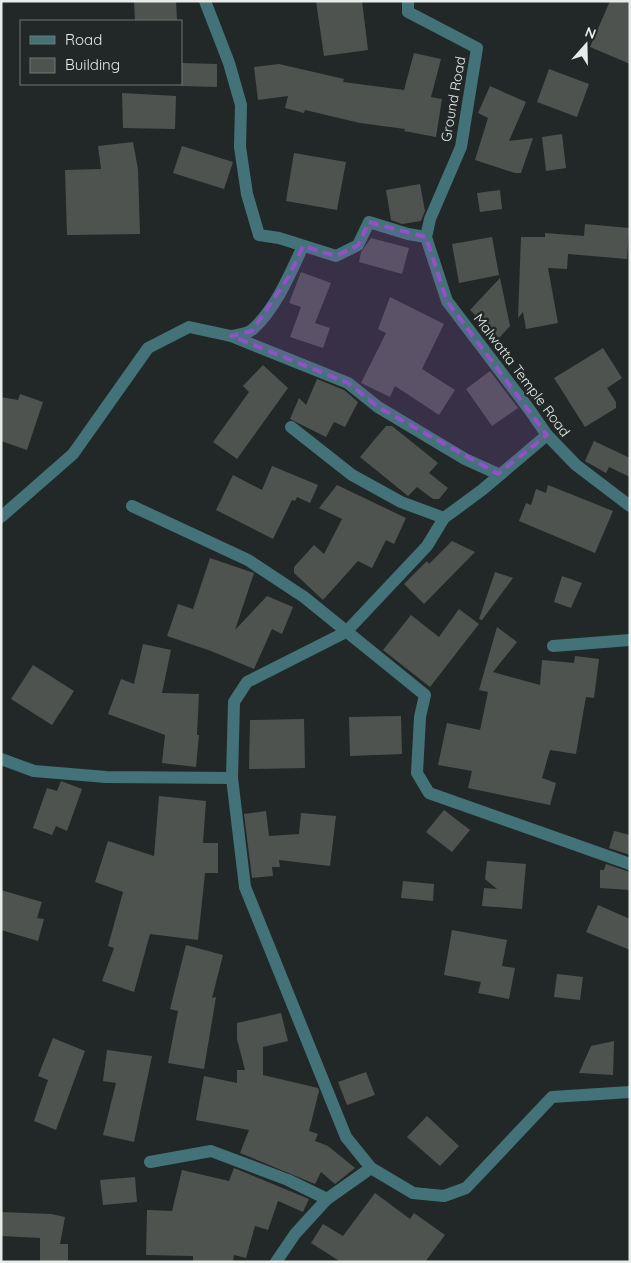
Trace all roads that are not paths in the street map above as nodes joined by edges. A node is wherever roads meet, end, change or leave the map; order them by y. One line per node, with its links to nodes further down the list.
1 (205, 1): 4 (street)
2 (408, 1): 3 (street, Ground Road)
3 (426, 237): 4 (street); 7 (street, Malwatta Temple Road)
4 (303, 246): 5 (street)
5 (231, 336): 8 (street); 11 (street)
6 (291, 426): 12 (street)
7 (547, 436): 8 (street); 10 (street, Malwatta Temple Road)
8 (498, 474): 12 (street)
9 (132, 506): 13 (street)
10 (630, 506)
11 (1, 517)
12 (444, 518): 13 (street)
13 (346, 632): 17 (street); 18 (street)
14 (630, 640): 15 (street)
15 (553, 646)
16 (1, 759): 17 (street)
17 (232, 778): 21 (street)
18 (630, 864)
19 (630, 1092): 21 (street)
20 (150, 1162): 22 (street)
21 (372, 1168): 22 (street)
22 (327, 1199): 23 (street)
23 (276, 1262)

